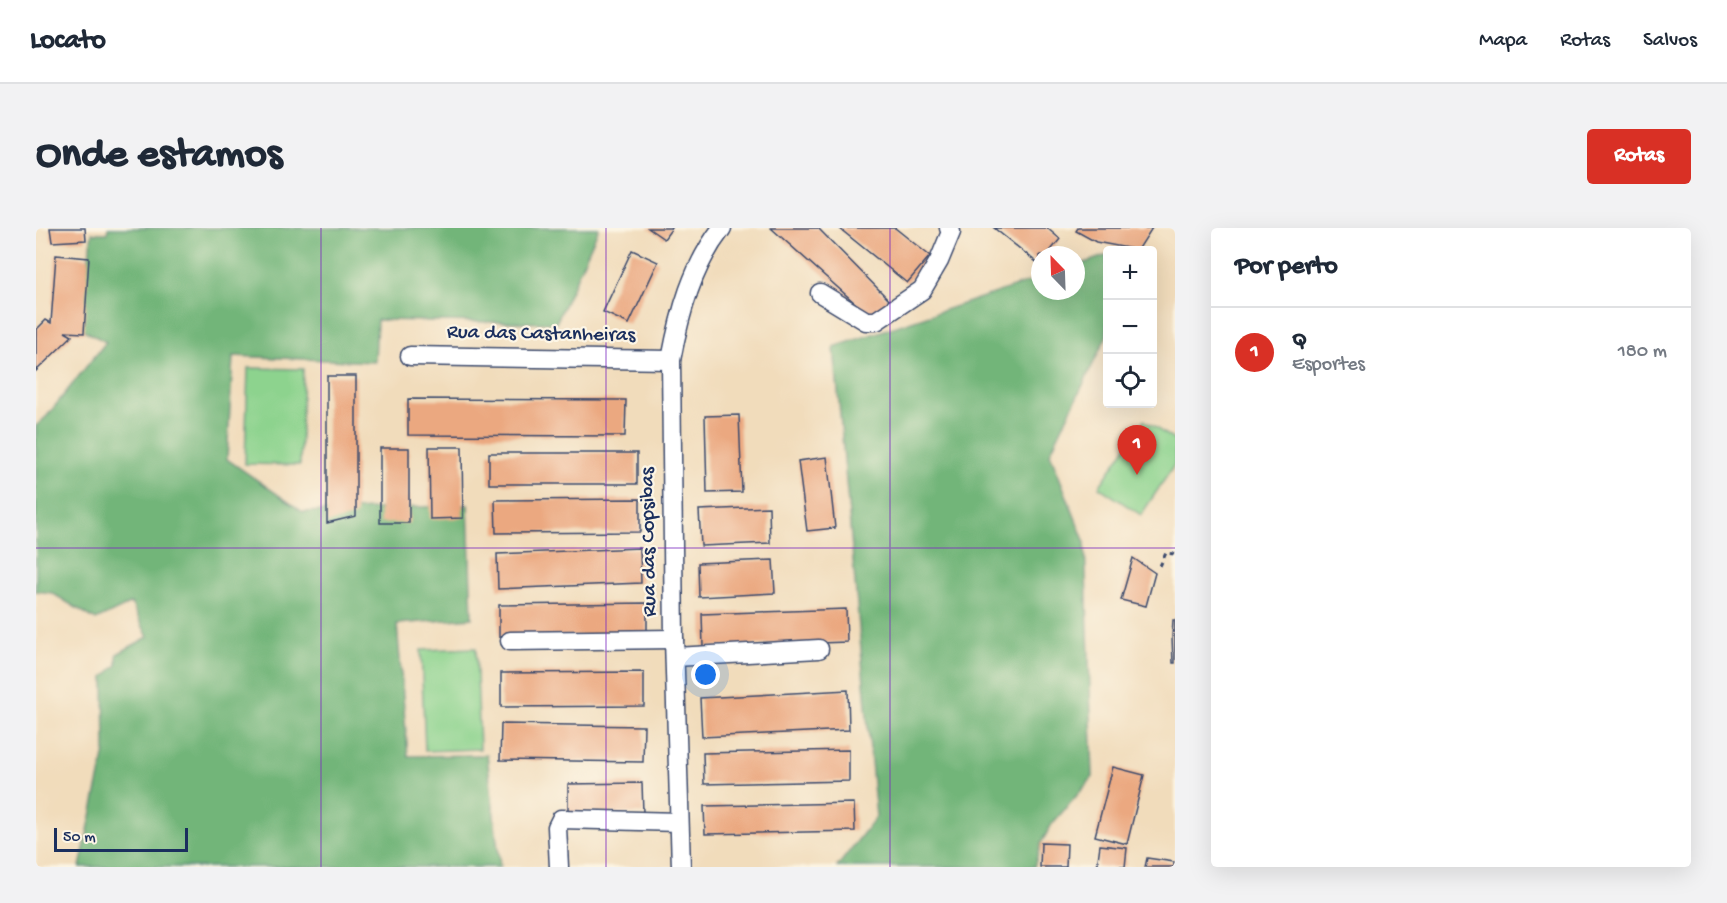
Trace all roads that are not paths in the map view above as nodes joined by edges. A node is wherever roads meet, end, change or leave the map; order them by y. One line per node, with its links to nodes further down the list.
1 (722, 228): 5 (street, Rua das Copsibas)
2 (950, 228): 3 (street)
3 (820, 293)
4 (410, 356): 5 (street, Rua das Castanheiras)
5 (671, 360): 7 (street, Rua das Copsibas)
6 (510, 641): 7 (street)
7 (674, 648): 8 (street); 9 (street, Rua das Copsibas)
8 (819, 649)
9 (679, 822): 10 (street); 11 (street, Rua das Copsibas)
10 (560, 867)
11 (681, 867)

